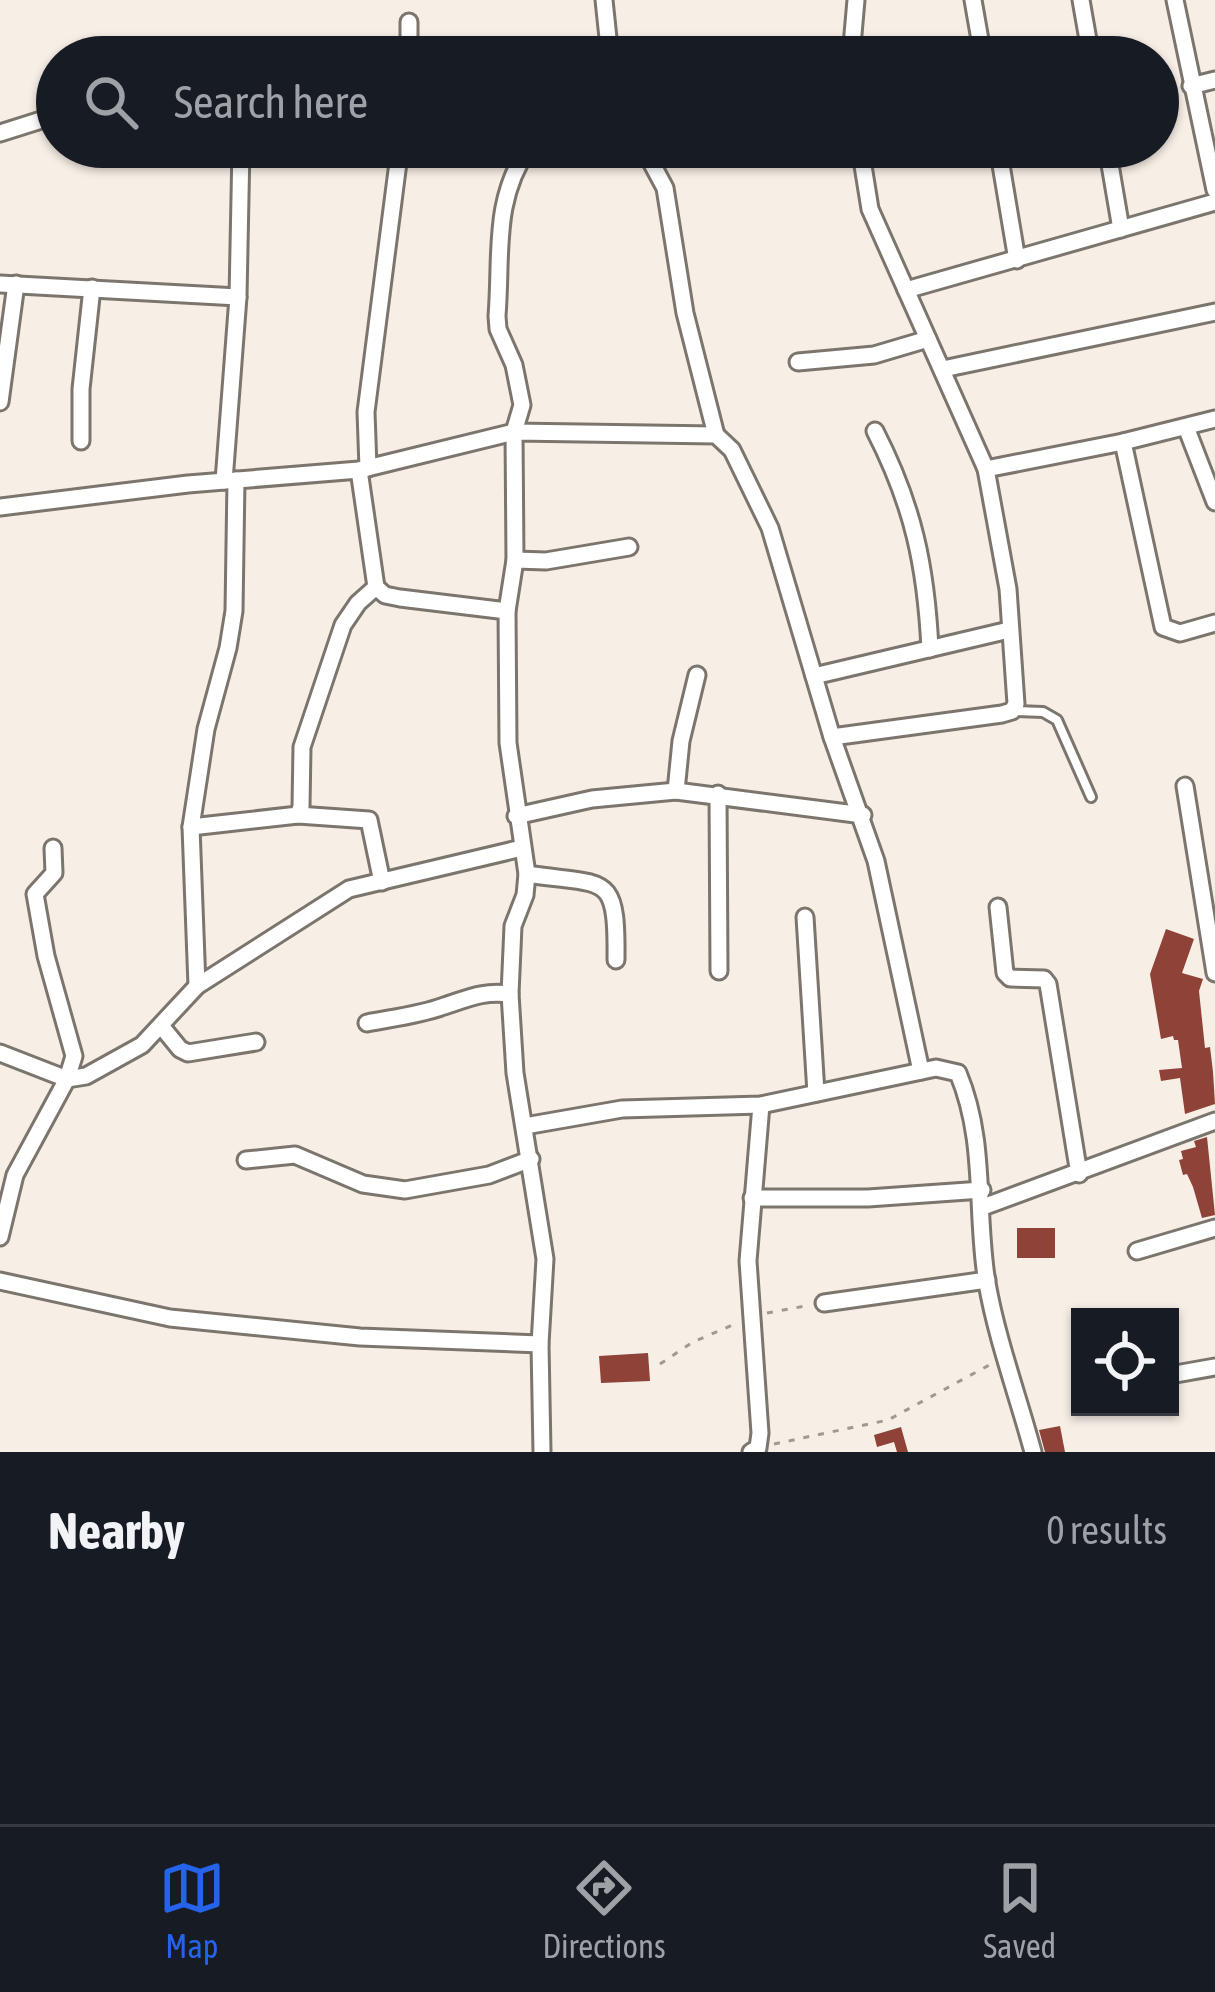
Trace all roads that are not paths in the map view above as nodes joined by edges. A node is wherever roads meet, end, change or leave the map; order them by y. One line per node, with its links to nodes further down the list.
1 (604, 0): 8 (street)
2 (856, 0): 9 (street)
3 (973, 0): 10 (street)
4 (1081, 0): 11 (street)
5 (1175, 0): 13 (street)
6 (409, 22): 7 (street)
7 (409, 36)
8 (608, 36)
9 (853, 36)
10 (979, 36)
11 (1087, 36)
12 (1215, 80): 13 (street)
13 (1191, 86): 23 (street)
14 (36, 122): 15 (street)
15 (0, 133)
16 (241, 168): 30 (street)
17 (397, 168): 43 (street)
18 (517, 168): 38 (street)
19 (654, 168): 40 (street)
20 (863, 168): 29 (street)
21 (1002, 168): 26 (street)
22 (1111, 168): 25 (street)
23 (1215, 190)
24 (1215, 202): 25 (street)
25 (1121, 229): 26 (street)
26 (1017, 260): 29 (street)
27 (8, 284): 28 (street); 35 (street)
28 (92, 288): 30 (street); 41 (street)
29 (906, 290): 32 (street)
30 (238, 297): 45 (street)
31 (1215, 312): 34 (street)
32 (928, 339): 33 (street); 34 (street)
33 (798, 362)
34 (943, 369): 44 (street)
35 (0, 402)
36 (1215, 419): 37 (street)
37 (1186, 427): 42 (street); 46 (street)
38 (514, 431): 40 (street); 43 (street); 49 (street)
39 (875, 431): 54 (street)
40 (716, 435): 56 (street)
41 (81, 441)
42 (1123, 442): 44 (street); 52 (street)
43 (364, 469): 45 (street); 50 (street)
44 (986, 469): 53 (street)
45 (230, 481): 47 (street); 66 (street)
46 (1215, 502)
47 (0, 508)
48 (629, 548): 49 (street)
49 (515, 560): 51 (street)
50 (376, 587): 51 (street); 63 (street)
51 (507, 611): 65 (street)
52 (1215, 622)
53 (1009, 630): 54 (street); 57 (street)
54 (930, 649): 56 (street)
55 (697, 675): 60 (street)
56 (814, 676): 58 (street)
57 (1012, 711): 58 (street); 62 (lane)
58 (832, 737): 64 (street)
59 (1185, 786): 75 (street)
60 (676, 790): 61 (street); 65 (street)
61 (718, 794): 64 (street); 74 (street)
62 (1091, 797)
63 (298, 814): 66 (street); 70 (street)
64 (862, 815): 82 (street)
65 (516, 816): 68 (street)
66 (191, 827): 76 (street)
67 (53, 848): 83 (street)
68 (522, 848): 69 (street); 70 (street)
69 (527, 874): 73 (street); 77 (street)
70 (382, 882): 76 (street)
71 (998, 907): 90 (street)
72 (805, 917): 84 (street)
73 (616, 960)
74 (719, 971)
75 (1215, 973)
76 (197, 986): 79 (street)
77 (510, 994): 78 (street); 87 (street)
78 (367, 1023)
79 (163, 1027): 80 (street); 83 (street)
80 (256, 1042)
81 (0, 1053): 83 (street)
82 (921, 1071): 84 (street); 92 (street)
83 (67, 1079): 94 (street)
84 (815, 1094): 85 (street)
85 (761, 1105): 87 (street); 91 (street)
86 (1215, 1121): 90 (street)
87 (526, 1126): 88 (street)
88 (531, 1159): 89 (street); 99 (street)
89 (246, 1160)
90 (1079, 1174): 92 (street)
91 (752, 1198): 92 (street); 102 (street)
92 (982, 1198): 96 (street)
93 (1215, 1228): 95 (street)
94 (0, 1237)
95 (1137, 1251)
96 (986, 1280): 98 (street); 104 (street)
97 (0, 1281): 99 (street)
98 (824, 1303)
99 (540, 1344): 103 (street)
100 (1215, 1367): 101 (street)
101 (1179, 1373)
102 (754, 1450)
103 (542, 1452)
104 (1033, 1452)

